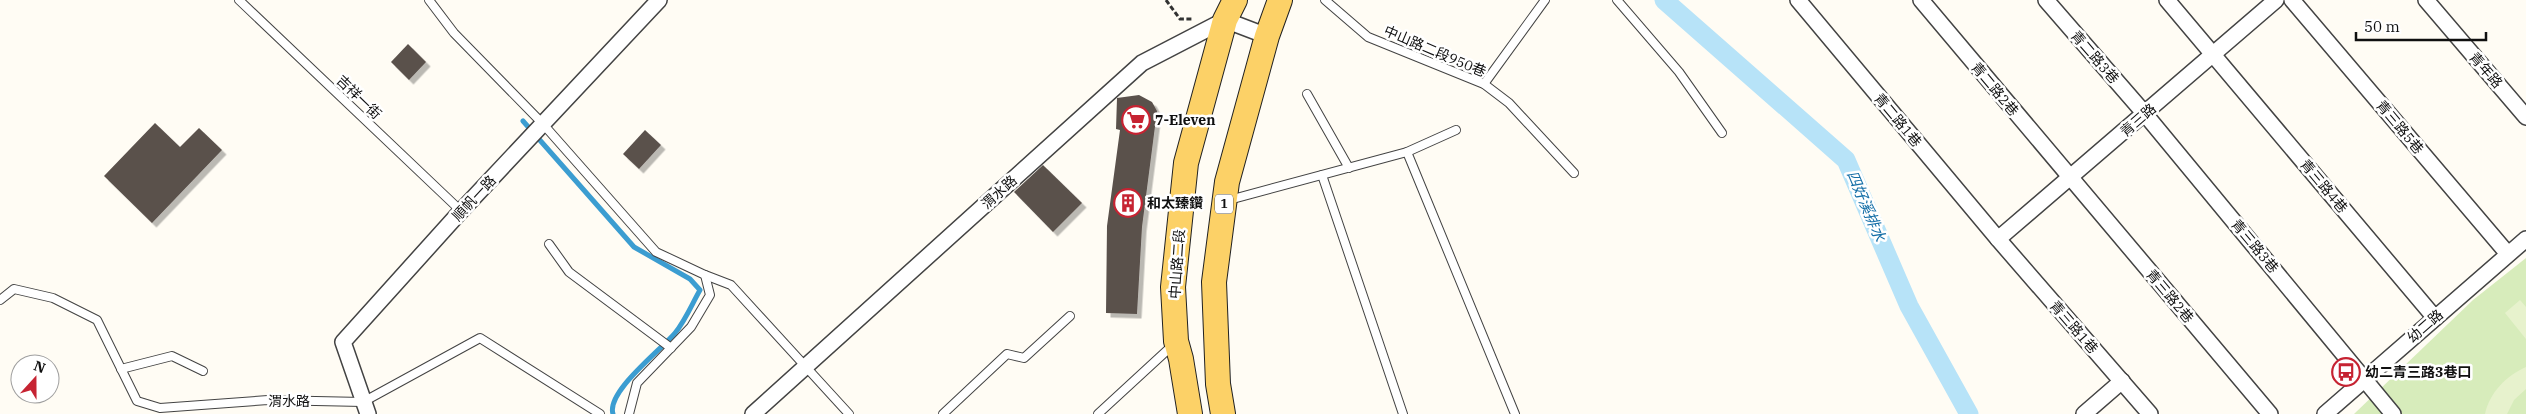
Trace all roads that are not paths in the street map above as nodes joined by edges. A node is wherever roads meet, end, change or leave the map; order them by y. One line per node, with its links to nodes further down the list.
1 (239, 0): 31 (lane, 吉祥一街)
2 (429, 0): 22 (lane)
3 (659, 0): 22 (street, 順帆一路)
4 (1280, 0): 16 (main road, 1)
5 (1325, 0): 18 (lane, 中山路二段950巷)
6 (1545, 0): 18 (lane)
7 (1617, 0): 24 (lane)
8 (1798, 0): 33 (street, 青二路1巷)
9 (1921, 0): 29 (street, 青二路2巷)
10 (2046, 0): 20 (street, 青二路3巷)
11 (2167, 0): 17 (street, 青三路4巷)
12 (2276, 0): 17 (street, 青三路)
13 (2292, 0): 35 (street, 青三路5巷)
14 (2426, 0): 21 (street, 青年路)
15 (1230, 10): 16 (street); 40 (main road, 中山路二段); 42 (street, 渭水路)
16 (1267, 36): 30 (main road, 1)
17 (2213, 54): 20 (street, 青三路); 39 (street, 青三路4巷)
18 (1484, 84): 27 (lane, 中山路二段950巷)
19 (1307, 94): 26 (lane)
20 (2145, 114): 29 (street, 青三路); 45 (street, 青三路3巷)
21 (2526, 117)
22 (543, 124): 31 (street, 順帆一路); 36 (lane)
23 (1456, 130): 25 (lane)
24 (1722, 133)
25 (1407, 152): 26 (lane); 57 (lane)
26 (1349, 168): 28 (lane)
27 (1574, 174)
28 (1322, 175): 30 (lane); 56 (lane)
29 (2070, 178): 33 (street, 青三路); 60 (street, 青三路2巷)
30 (1225, 201): 55 (main road, 1)
31 (461, 211): 47 (street, 順帆一路)
32 (2526, 239): 35 (street, 幼二路)
33 (1998, 240): 46 (street, 青三路1巷)
34 (548, 244): 41 (lane)
35 (2508, 254): 39 (street, 幼二路)
36 (705, 275): 41 (lane); 42 (lane)
37 (0, 300): 43 (lane, 渭水路)
38 (1070, 316): 52 (lane)
39 (2435, 318): 45 (street, 幼二路)
40 (1176, 341): 53 (lane); 54 (main road, 中山路二段)
41 (671, 348): 49 (lane)
42 (805, 367): 50 (street, 渭水路); 51 (lane)
43 (121, 369): 44 (lane); 47 (lane, 渭水路)
44 (203, 371)
45 (2365, 378): 61 (street, 幼二路); 62 (street, 青三路3巷)
46 (2122, 381): 58 (street); 59 (street, 青三路1巷)
47 (365, 408): 48 (lane, 渭水路)
48 (600, 414)
49 (629, 414)
50 (753, 414)
51 (849, 414)
52 (943, 414)
53 (1098, 414)
54 (1190, 414)
55 (1223, 414)
56 (1403, 414)
57 (1515, 414)
58 (2084, 414)
59 (2150, 414)
60 (2270, 414)
61 (2325, 414)
62 (2393, 414)

